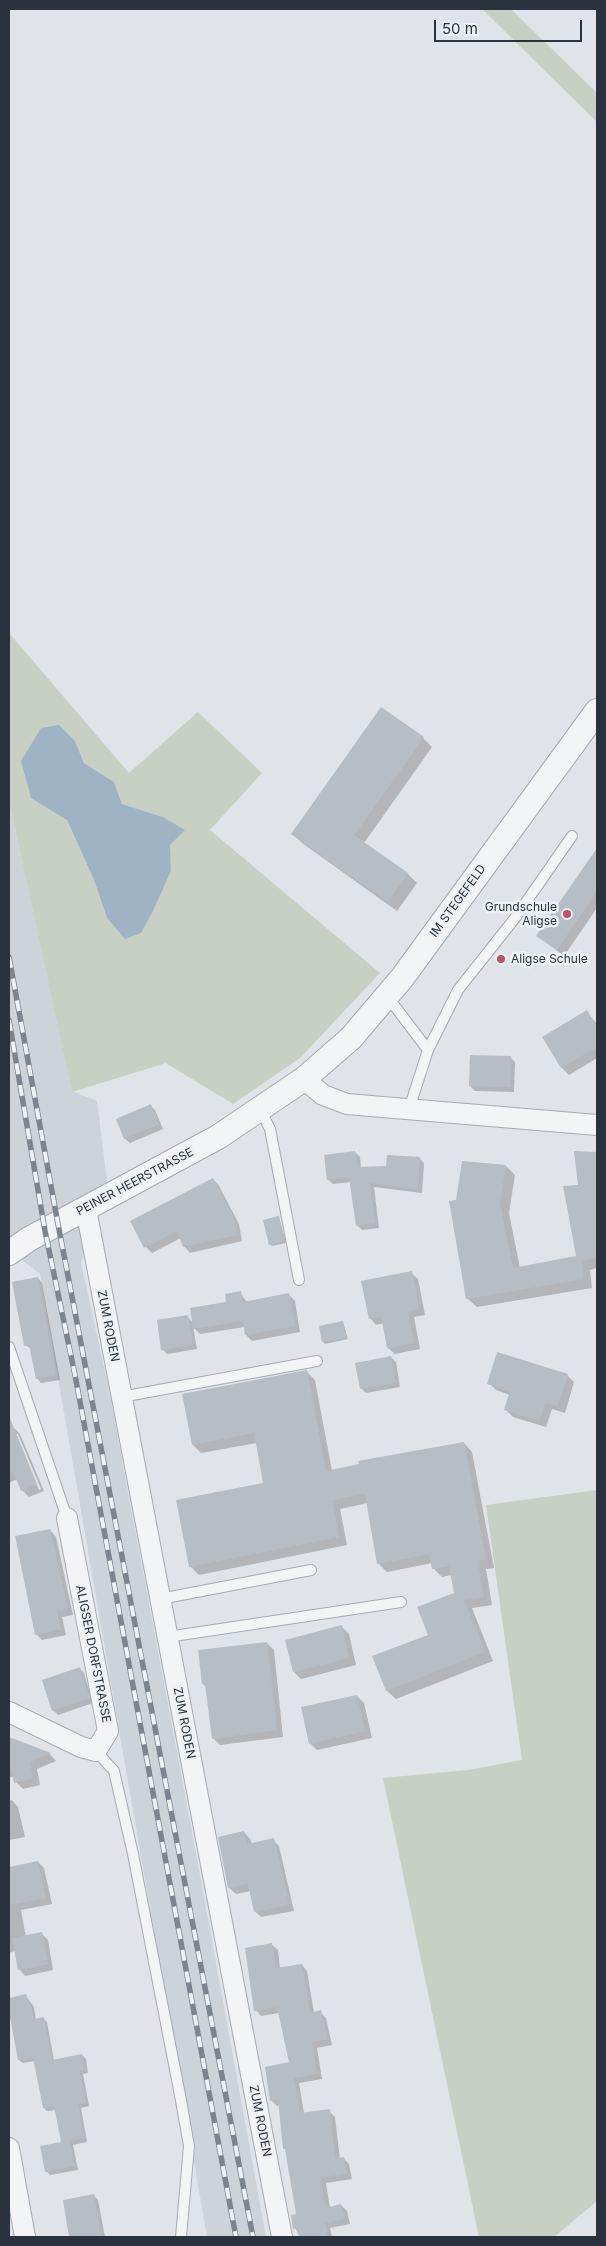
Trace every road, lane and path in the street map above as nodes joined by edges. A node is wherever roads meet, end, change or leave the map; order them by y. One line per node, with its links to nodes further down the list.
1 (597, 711): 3 (street, IM STEGEFELD)
2 (572, 836): 4 (lane)
3 (387, 996): 4 (lane); 5 (street, IM STEGEFELD)
4 (428, 1050): 7 (lane)
5 (304, 1079): 6 (street, PEINER HEERSTRASSE); 7 (street)
6 (260, 1109): 9 (street, PEINER HEERSTRASSE); 11 (lane)
7 (409, 1109): 8 (street)
8 (597, 1125)
9 (86, 1210): 10 (street, PEINER HEERSTRASSE); 14 (street, ZUM RODEN)
10 (9, 1253)
11 (299, 1280)
12 (9, 1347): 15 (lane)
13 (317, 1361): 14 (lane)
14 (121, 1397): 17 (street, ZUM RODEN)
15 (67, 1518): 21 (street, ALIGSER DORFSTRASSE)
16 (311, 1570): 17 (lane)
17 (160, 1600): 19 (street, ZUM RODEN)
18 (401, 1602): 19 (lane)
19 (167, 1637): 25 (street, ZUM RODEN)
20 (9, 1712): 21 (street)
21 (96, 1751): 24 (lane)
22 (9, 2148): 23 (street)
23 (25, 2237)
24 (181, 2237)
25 (282, 2237)

